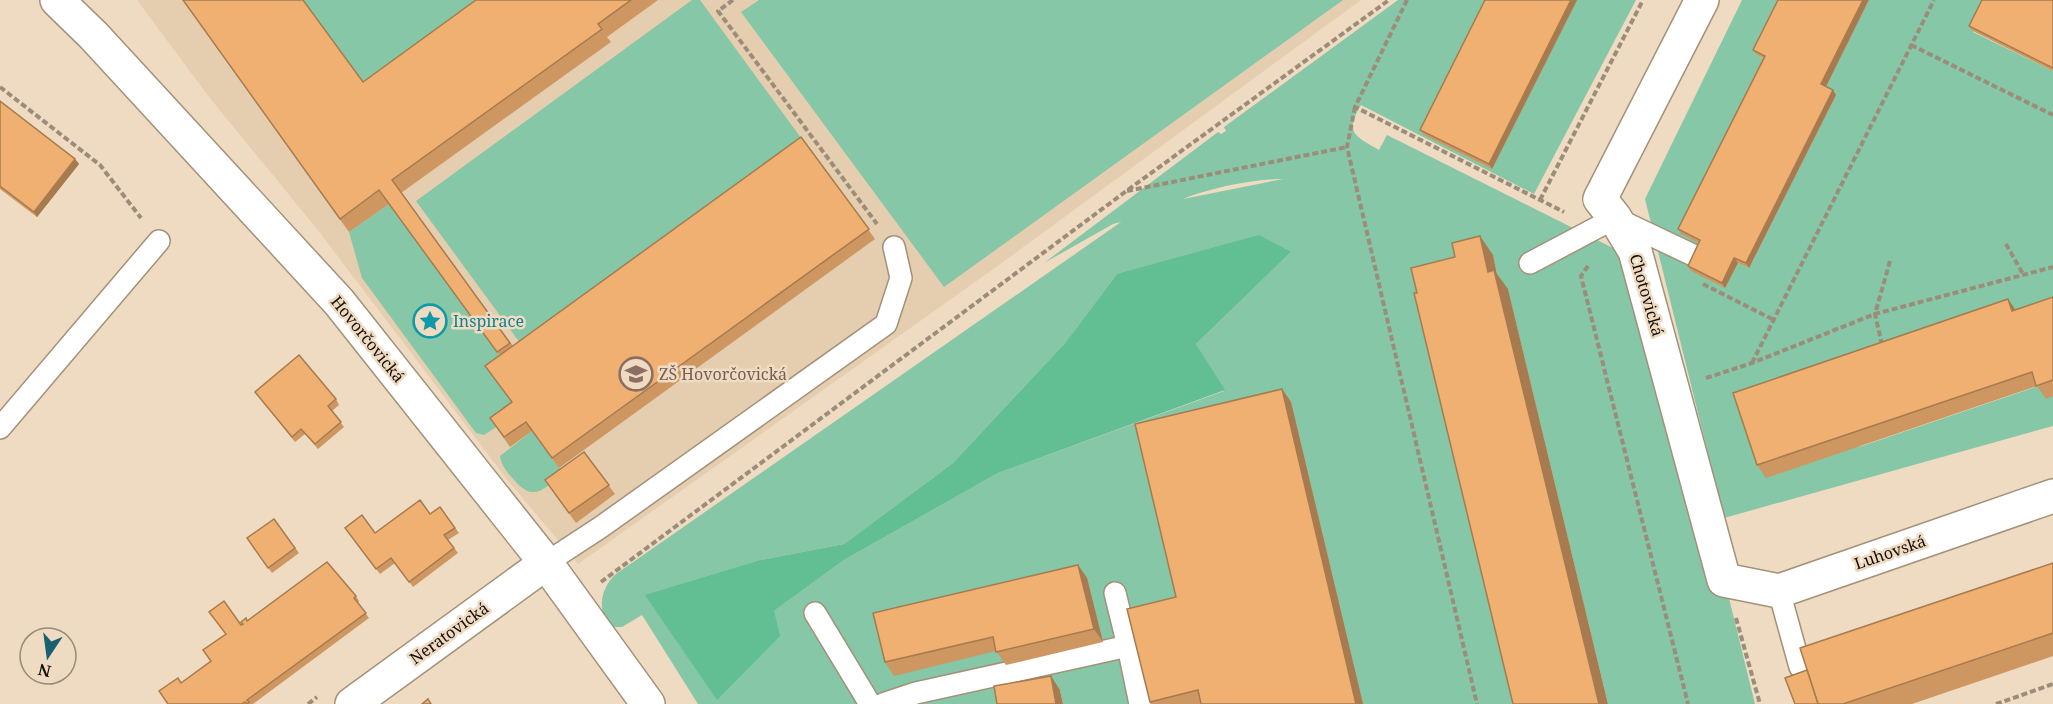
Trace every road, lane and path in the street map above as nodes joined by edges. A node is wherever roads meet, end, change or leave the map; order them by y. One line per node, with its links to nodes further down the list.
1 (57, 0): 32 (street, Hovorčovická)
2 (733, 0): 18 (path)
3 (1389, 0): 13 (path)
4 (1407, 0): 10 (path)
5 (1643, 0): 14 (path)
6 (1702, 0): 15 (street)
7 (1934, 0): 8 (path)
8 (1911, 45): 11 (path); 26 (path)
9 (0, 87): 16 (path)
10 (1355, 107): 12 (path); 14 (path)
11 (2053, 115)
12 (1347, 147): 13 (path); 47 (path)
13 (1125, 192): 36 (path)
14 (1540, 200): 15 (path)
15 (1603, 216): 19 (lane); 21 (lane); 29 (street, Chotovická); 48 (path)
16 (159, 241): 30 (lane)
17 (2006, 244): 23 (path)
18 (894, 247): 32 (lane)
19 (1695, 256)
20 (1890, 261): 25 (path)
21 (1530, 263)
22 (2053, 267): 23 (path)
23 (2024, 274): 25 (path)
24 (1728, 297): 26 (path)
25 (1875, 314): 27 (path); 28 (path)
26 (1774, 320): 28 (path)
27 (1882, 347)
28 (1752, 363): 29 (path)
29 (1673, 388): 33 (street, Chotovická)
30 (0, 428)
31 (2053, 496): 34 (street, Luhovská)
32 (546, 563): 36 (street, Hovorčovická); 41 (street, Neratovická)
33 (1725, 580): 34 (street); 49 (path)
34 (1779, 591): 39 (lane)
35 (1115, 593): 38 (lane)
36 (574, 602): 43 (street, Hovorčovická)
37 (815, 613): 44 (lane)
38 (1128, 646): 45 (lane); 46 (lane)
39 (1800, 667)
40 (2053, 684): 50 (path)
41 (339, 697): 42 (path)
42 (308, 704)
43 (648, 704)
44 (870, 704)
45 (883, 704)
46 (1140, 704)
47 (1477, 704)
48 (1688, 704)
49 (1760, 704)
50 (1996, 704)

